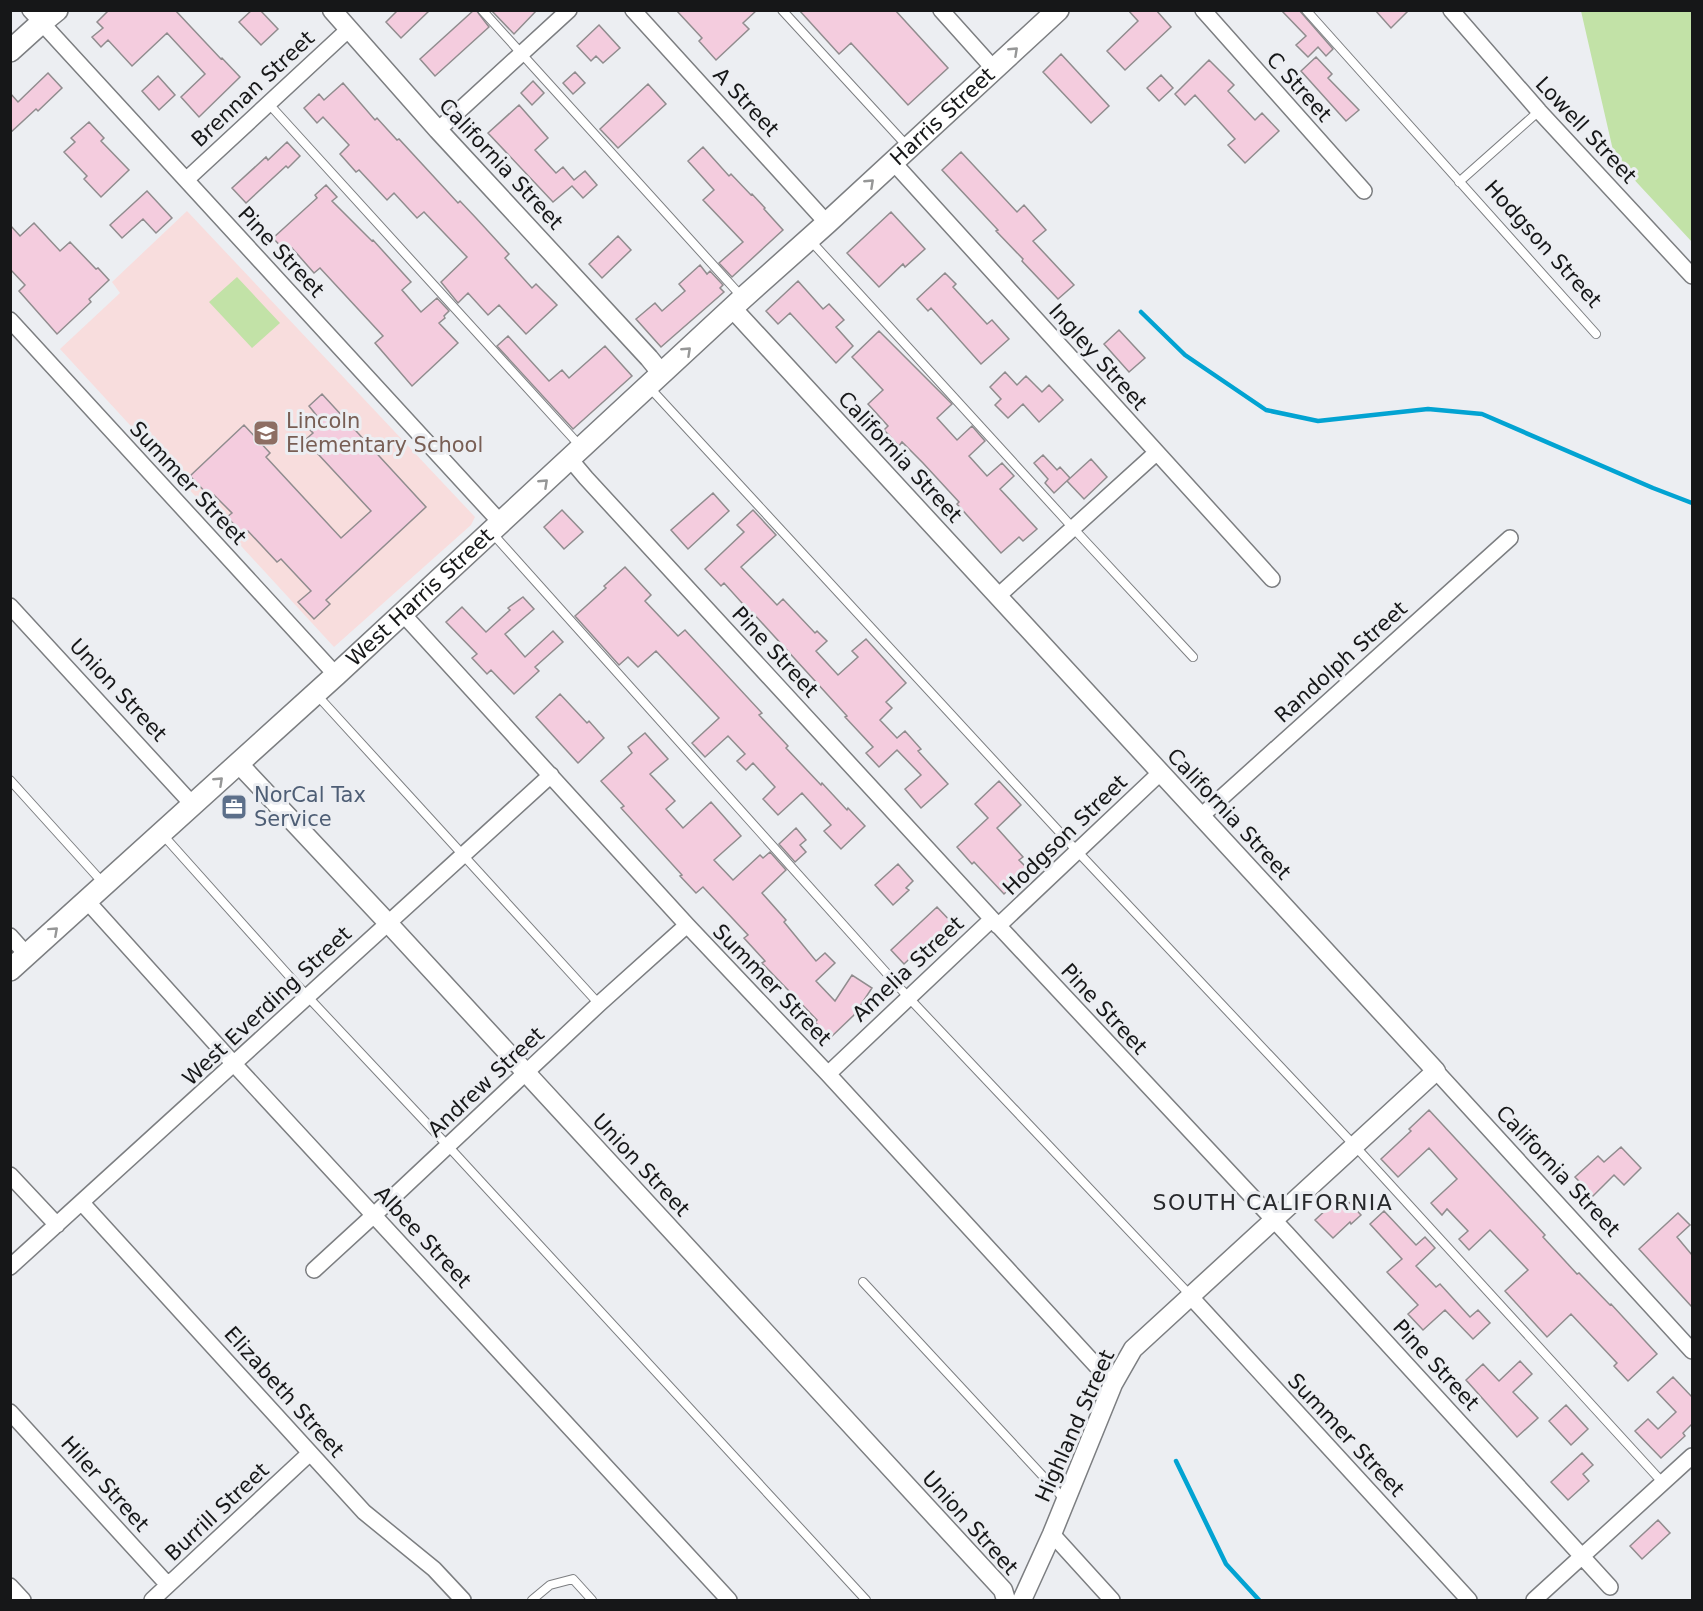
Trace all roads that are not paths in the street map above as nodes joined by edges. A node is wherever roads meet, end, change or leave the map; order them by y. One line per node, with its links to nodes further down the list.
1 (332, 10): 12 (street, California Street)
2 (482, 10): 14 (lane)
3 (569, 10): 14 (street)
4 (633, 10): 23 (street, A Street)
5 (782, 10): 19 (lane)
6 (941, 10): 15 (street)
7 (1058, 10): 15 (main road, Harris Street, one-way to 7)
8 (1203, 10): 22 (street, C Street)
9 (1306, 10): 21 (lane)
10 (1451, 10): 17 (street, Lowell Street)
11 (43, 15): 13 (main road); 20 (street, Pine Street)
12 (349, 29): 16 (street, Brennan Street); 18 (street, California Street)
13 (10, 51)
14 (522, 54): 18 (street); 26 (lane)
15 (994, 69): 19 (main road, Harris Street)
16 (268, 103): 20 (street, Brennan Street); 31 (lane)
17 (1539, 111): 21 (lane, Hodgson Street); 25 (street, Lowell Street)
18 (438, 130): 29 (street, California Street)
19 (901, 155): 23 (main road, Harris Street, one-way to 19); 30 (street, Ingley Street)
20 (186, 180): 32 (street, Pine Street)
21 (1459, 182): 28 (lane, Hodgson Street)
22 (1364, 191)
23 (827, 223): 24 (main road, West Harris Street)
24 (809, 239): 26 (main road, West Harris Street); 33 (lane)
25 (1692, 276)
26 (737, 303): 29 (main road, West Harris Street, one-way to 26); 36 (street, California Street)
27 (10, 320): 40 (street, Summer Street)
28 (1596, 334)
29 (655, 380): 31 (main road, West Harris Street); 49 (lane)
30 (1156, 453): 33 (street); 35 (street, Ingley Street)
31 (576, 454): 32 (main road, West Harris Street, one-way to 31); 54 (street, Pine Street)
32 (496, 528): 38 (main road, West Harris Street); 60 (lane)
33 (1073, 528): 36 (street); 39 (lane)
34 (1510, 538): 47 (street, Randolph Street)
35 (1272, 579)
36 (998, 596): 43 (street, California Street)
37 (10, 606): 46 (street, Union Street)
38 (402, 613): 40 (main road, West Harris Street); 44 (street, Summer Street)
39 (1193, 657)
40 (336, 675): 41 (main road, West Harris Street)
41 (315, 693): 42 (main road, West Harris Street); 50 (lane)
42 (238, 763): 46 (main road, West Harris Street, one-way to 42); 53 (street, Union Street)
43 (1160, 773): 47 (street, California Street); 49 (street, Hodgson Street)
44 (550, 775): 50 (street, West Everding Street); 55 (street, Summer Street)
45 (10, 780): 51 (lane)
46 (193, 805): 48 (main road, West Harris Street)
47 (1200, 817): 63 (street, California Street)
48 (162, 834): 51 (main road, West Harris Street); 59 (lane)
49 (1077, 851): 54 (street, Hodgson Street); 66 (lane)
50 (462, 855): 53 (street, West Everding Street); 61 (lane)
51 (105, 885): 52 (main road, West Harris Street)
52 (87, 901): 57 (main road, West Harris Street, one-way to 52); 62 (street, Albee Street)
53 (388, 923): 59 (street, West Everding Street); 64 (street, Union Street)
54 (995, 923): 60 (street, Amelia Street); 71 (street, Pine Street)
55 (687, 925): 61 (street, Andrew Street); 65 (street, Summer Street)
56 (10, 936): 57 (street)
57 (27, 955): 58 (main road, West Harris Street)
58 (10, 970)
59 (308, 997): 62 (street, West Everding Street); 67 (lane)
60 (908, 997): 65 (street, Amelia Street); 76 (lane)
61 (598, 1004): 64 (street, Andrew Street)
62 (234, 1064): 69 (street, West Everding Street); 70 (street, Albee Street)
63 (1436, 1071): 66 (street, Highland Street); 77 (street, California Street)
64 (526, 1074): 67 (street, Andrew Street); 96 (street, Union Street)
65 (828, 1074): 78 (street, Summer Street)
66 (1354, 1145): 71 (street, Highland Street); 82 (lane)
67 (448, 1146): 70 (street, Andrew Street); 95 (lane)
68 (10, 1175): 72 (street)
69 (82, 1203): 72 (street, West Everding Street); 80 (street, Elizabeth Street)
70 (374, 1215): 74 (street, Andrew Street); 94 (street, Albee Street)
71 (1273, 1220): 76 (street, Highland Street); 85 (street, Pine Street)
72 (57, 1225): 73 (street, West Everding Street)
73 (10, 1267)
74 (314, 1270)
75 (863, 1282): 83 (lane)
76 (1191, 1297): 78 (street, Highland Street); 99 (street, Summer Street)
77 (1692, 1351)
78 (1113, 1384): 83 (street, Highland Street)
79 (10, 1412): 87 (street, Hiler Street)
80 (310, 1453): 87 (street, Burrill Street); 91 (street, Elizabeth Street)
81 (1692, 1456): 82 (street)
82 (1663, 1483): 85 (street)
83 (1066, 1501): 84 (street, Highland Street)
84 (1052, 1534): 97 (street, Highland Street); 98 (street)
85 (1583, 1557): 88 (street, Pine Street); 100 (street)
86 (10, 1586): 89 (street)
87 (168, 1586): 90 (street, Burrill Street)
88 (1610, 1587)
89 (23, 1600)
90 (152, 1600)
91 (463, 1600)
92 (532, 1600): 93 (lane)
93 (592, 1600)
94 (729, 1600)
95 (866, 1600)
96 (1006, 1600)
97 (1022, 1600)
98 (1112, 1600)
99 (1469, 1600)
100 (1534, 1600)

